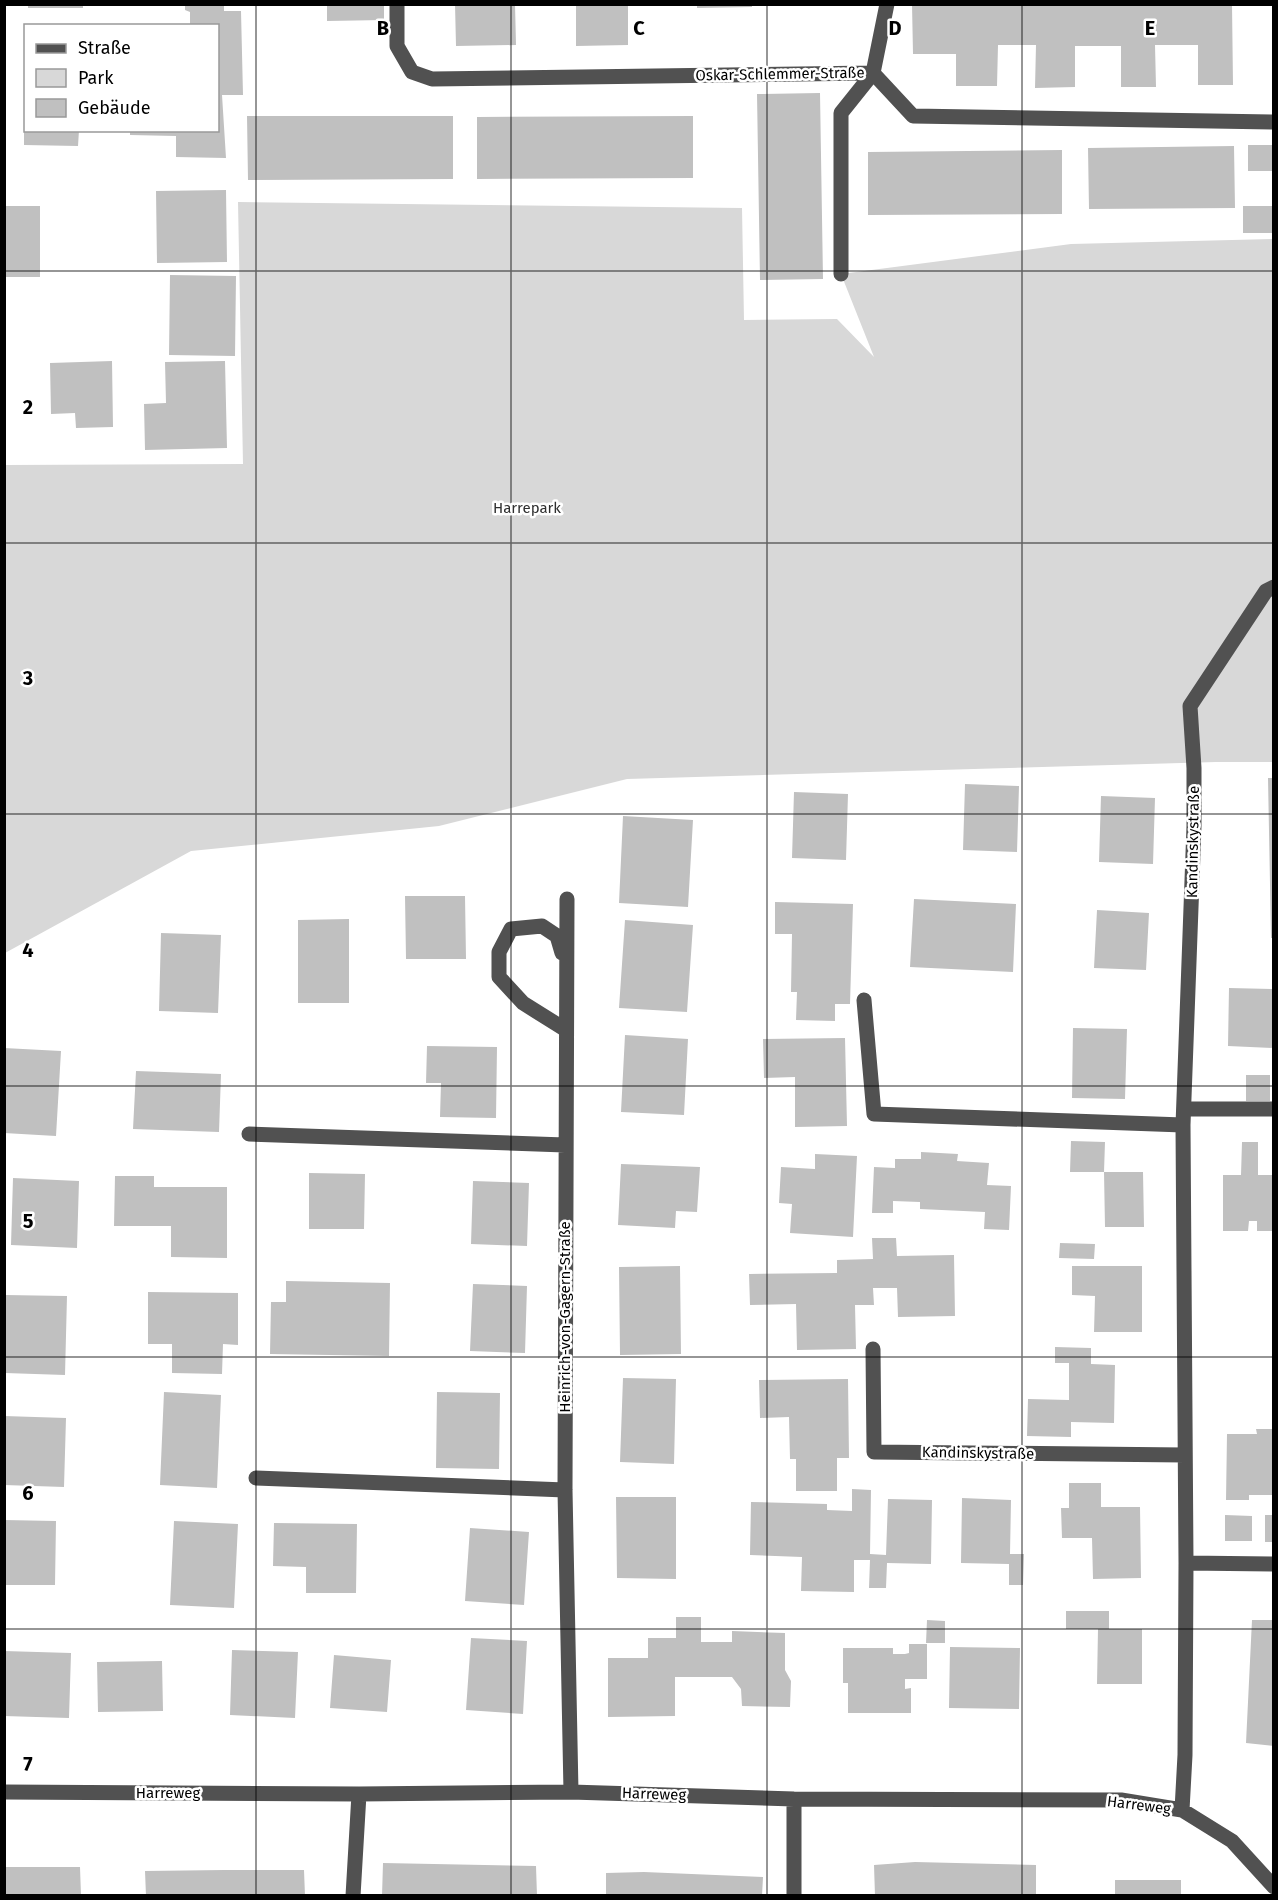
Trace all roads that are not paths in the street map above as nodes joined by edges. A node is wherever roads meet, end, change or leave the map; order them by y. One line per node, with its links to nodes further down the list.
1 (397, 4): 3 (street, Oskar-Schlemmer-Straße)
2 (887, 4): 3 (street)
3 (873, 73): 4 (street, Oskar-Schlemmer-Straße); 5 (street)
4 (1274, 122)
5 (841, 274)
6 (1274, 586): 11 (street, Kandinskystraße)
7 (567, 898): 8 (street, Heinrich-von-Gagern-Straße)
8 (566, 965): 10 (street, Heinrich-von-Gagern-Straße); 10 (street)
9 (864, 1000): 13 (street)
10 (566, 1030): 15 (street, Heinrich-von-Gagern-Straße)
11 (1184, 1109): 12 (street); 13 (street, Kandinskystraße)
12 (1274, 1109)
13 (1183, 1125): 17 (street, Kandinskystraße)
14 (249, 1134): 15 (street)
15 (565, 1145): 19 (street, Heinrich-von-Gagern-Straße)
16 (873, 1349): 17 (street, Kandinskystraße)
17 (1185, 1455): 20 (street, Kandinskystraße)
18 (256, 1478): 19 (street)
19 (564, 1490): 23 (street, Heinrich-von-Gagern-Straße)
20 (1186, 1563): 21 (street); 26 (street, Kandinskystraße)
21 (1274, 1564)
22 (4, 1792): 24 (street, Harreweg)
23 (571, 1792): 24 (street, Harreweg); 25 (street, Harreweg)
24 (359, 1794): 28 (street)
25 (794, 1798): 26 (street, Harreweg); 29 (street)
26 (1182, 1810): 27 (street, Harreweg)
27 (1274, 1887)
28 (353, 1896)
29 (794, 1896)

